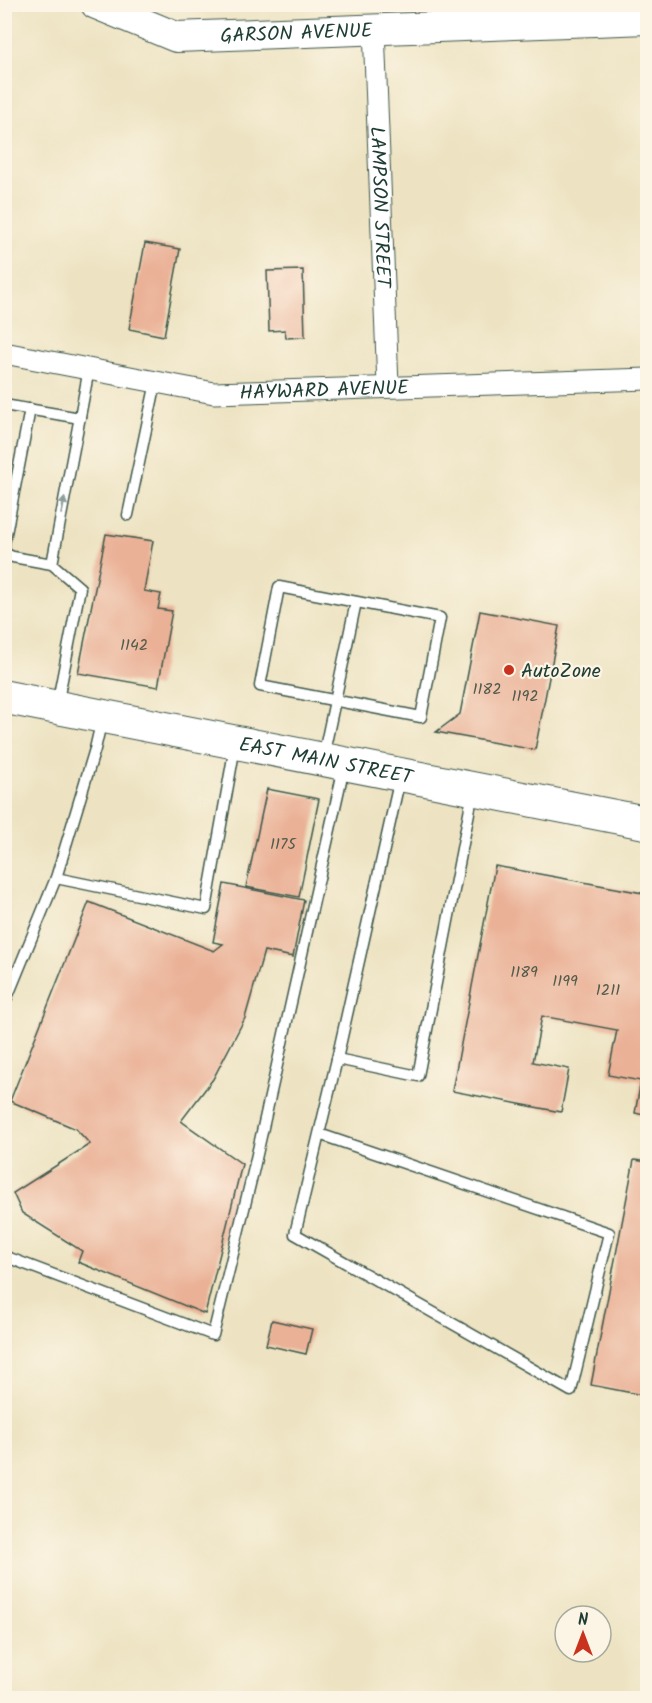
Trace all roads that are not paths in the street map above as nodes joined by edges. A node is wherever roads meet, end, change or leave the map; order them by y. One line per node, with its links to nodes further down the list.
1 (96, 4): 3 (street, GARSON AVENUE)
2 (648, 20): 3 (street, GARSON AVENUE)
3 (374, 29): 8 (street, LAMPSON STREET)
4 (4, 353): 5 (street, HAYWARD AVENUE)
5 (89, 369): 7 (street, HAYWARD AVENUE); 11 (lane)
6 (648, 379): 8 (street, HAYWARD AVENUE)
7 (156, 382): 8 (street, HAYWARD AVENUE); 12 (lane)
8 (388, 386)
9 (4, 405): 10 (lane)
10 (30, 409): 11 (lane); 13 (lane)
11 (80, 418): 14 (lane, one-way to 11)
12 (128, 515)
13 (4, 546): 14 (lane)
14 (52, 564): 18 (lane)
15 (356, 602): 17 (lane); 17 (lane); 17 (lane)
16 (4, 698): 18 (main road, EAST MAIN STREET)
17 (335, 700): 21 (lane)
18 (57, 708): 19 (main road, EAST MAIN STREET)
19 (102, 716): 20 (main road, EAST MAIN STREET); 25 (lane)
20 (236, 742): 21 (main road, EAST MAIN STREET); 25 (lane)
21 (334, 762): 22 (main road, EAST MAIN STREET); 29 (lane)
22 (401, 775): 23 (main road, EAST MAIN STREET); 27 (lane)
23 (473, 789): 24 (main road, EAST MAIN STREET); 27 (lane)
24 (648, 823)
25 (56, 878): 26 (lane)
26 (4, 1005)
27 (337, 1059): 28 (lane)
28 (319, 1134): 28 (lane)
29 (4, 1256)

